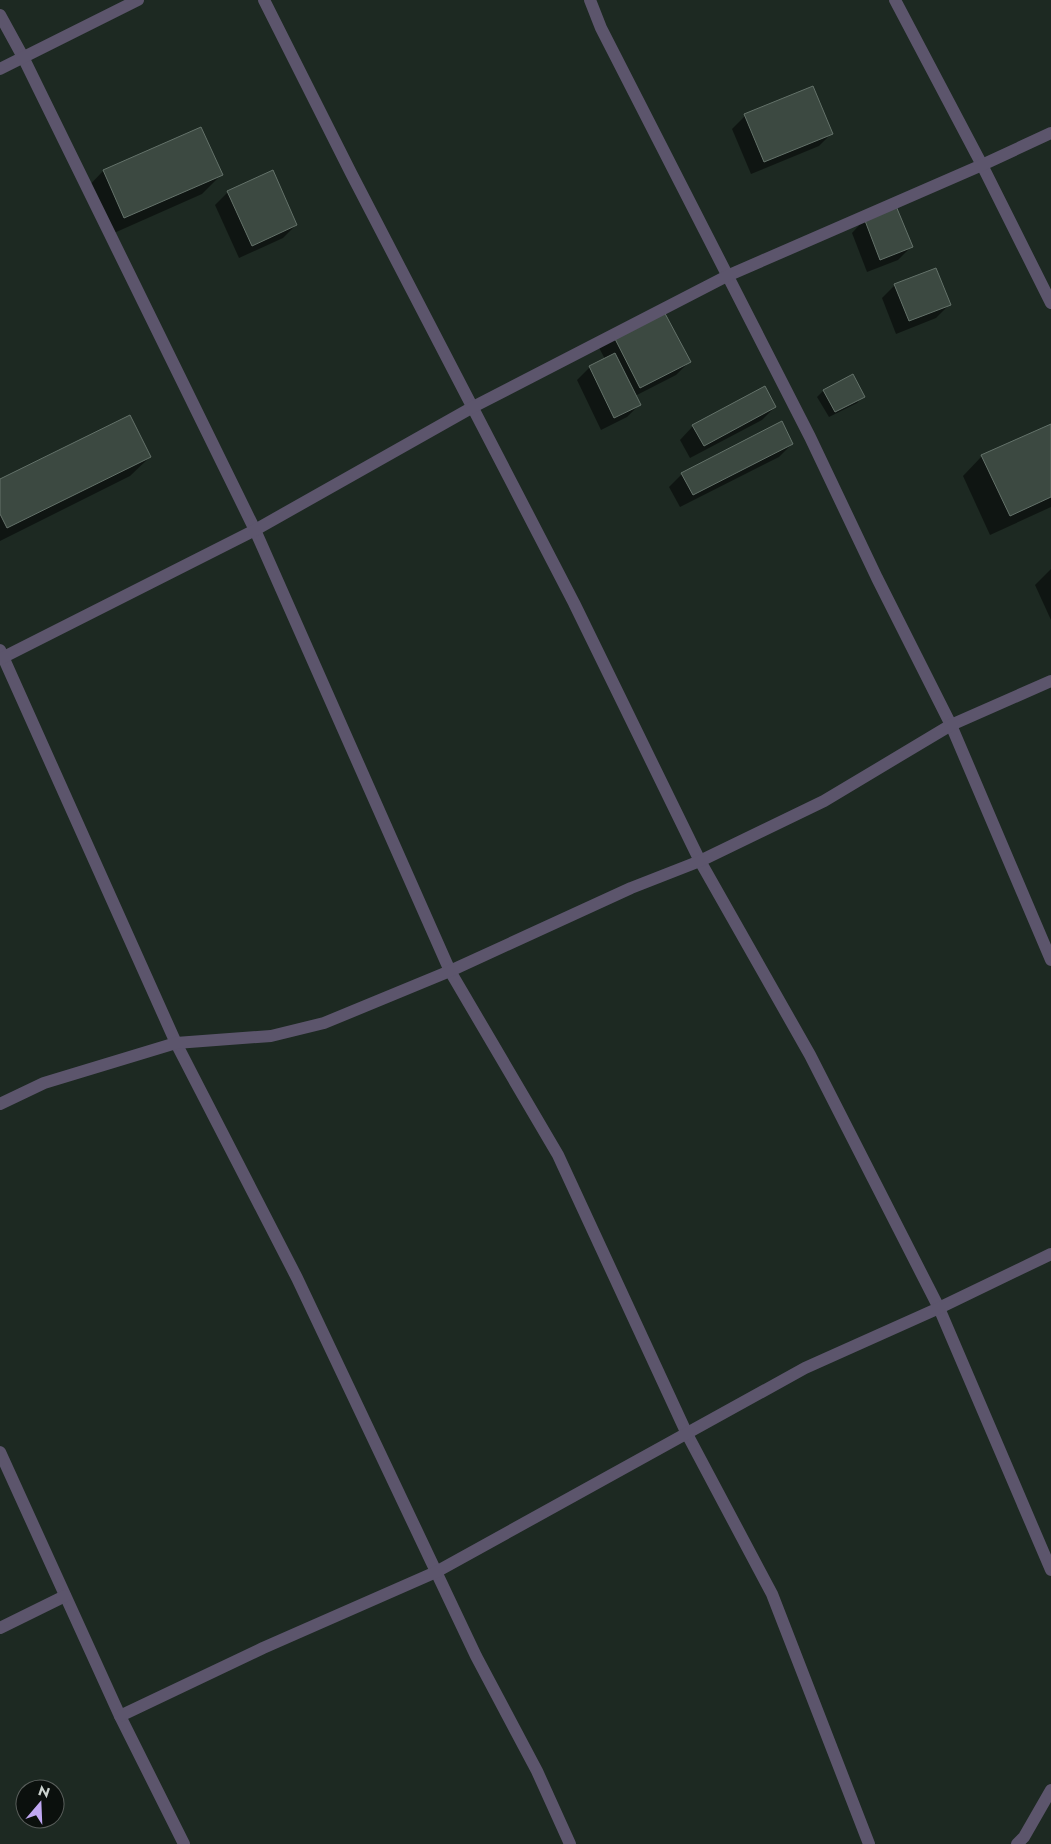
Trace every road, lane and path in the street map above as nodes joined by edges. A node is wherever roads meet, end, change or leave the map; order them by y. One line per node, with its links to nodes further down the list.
1 (138, 0): 6 (street)
2 (264, 0): 12 (street)
3 (590, 0): 10 (street)
4 (895, 0): 9 (street)
5 (0, 15): 6 (street)
6 (23, 57): 7 (street); 13 (street)
7 (0, 69)
8 (1051, 132): 9 (street)
9 (982, 165): 10 (street); 11 (street)
10 (728, 276): 12 (street); 16 (street)
11 (1051, 303)
12 (473, 407): 13 (street); 17 (street)
13 (255, 530): 14 (street); 19 (street)
14 (1, 655): 20 (street)
15 (1051, 681): 16 (street)
16 (951, 725): 17 (street); 18 (street)
17 (700, 861): 19 (street); 23 (street)
18 (1051, 960)
19 (450, 971): 20 (street); 24 (street)
20 (176, 1043): 21 (street); 27 (street)
21 (0, 1104)
22 (1051, 1254): 23 (street)
23 (939, 1308): 24 (street); 26 (street)
24 (687, 1434): 27 (street); 34 (street)
25 (0, 1452): 28 (street)
26 (1051, 1570)
27 (436, 1572): 30 (street); 33 (street)
28 (65, 1596): 29 (street); 30 (street)
29 (0, 1628)
30 (120, 1716): 32 (street)
31 (1051, 1790): 35 (street)
32 (184, 1844)
33 (570, 1844)
34 (869, 1844)
35 (1017, 1844)

